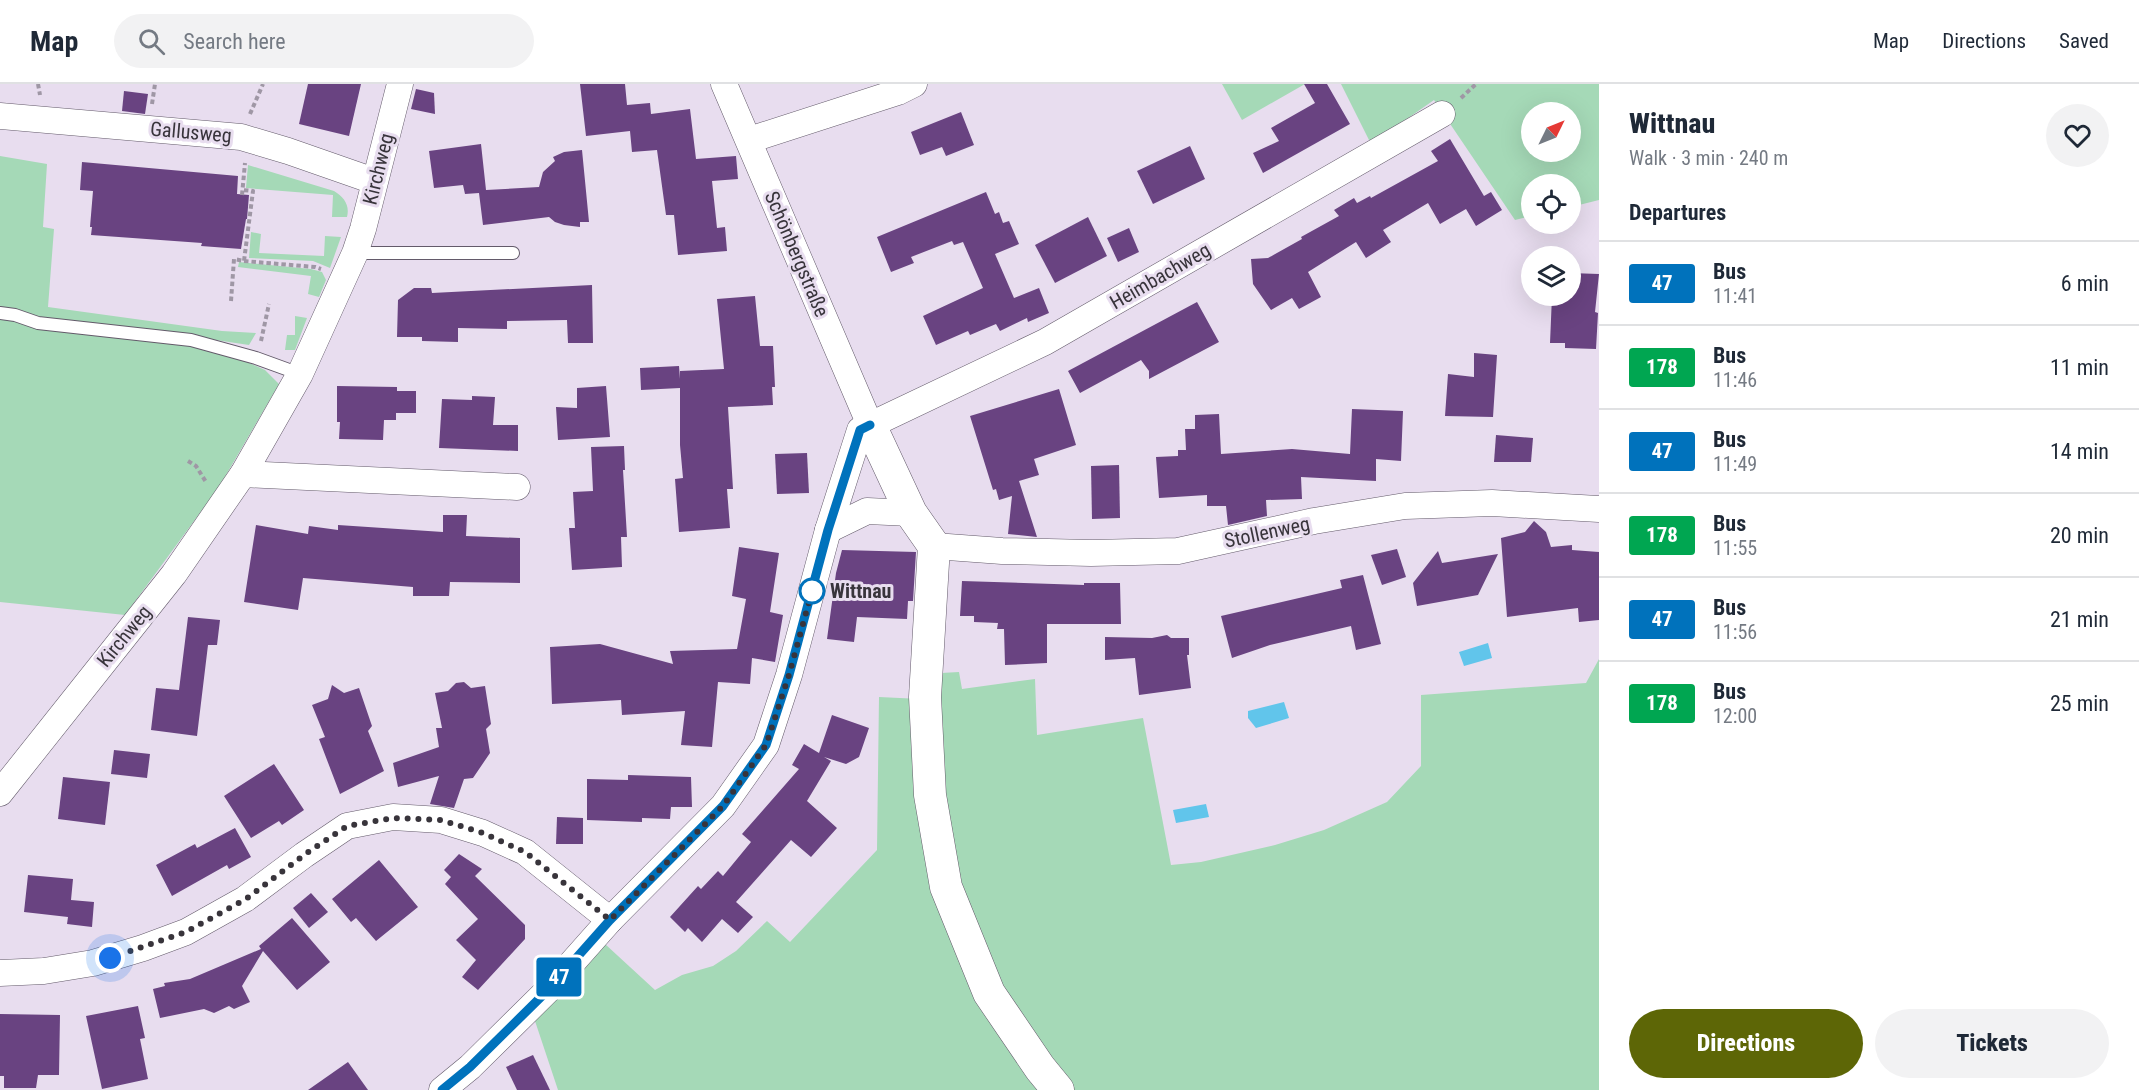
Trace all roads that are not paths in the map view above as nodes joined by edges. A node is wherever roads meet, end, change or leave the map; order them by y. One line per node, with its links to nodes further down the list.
1 (400, 84): 7 (street, Kirchweg)
2 (724, 84): 6 (street, Schönbergstraße)
3 (914, 84): 6 (street)
4 (1443, 114): 12 (street, Heimbachweg)
5 (0, 116): 7 (street, Gallusweg)
6 (749, 140): 12 (street, Schönbergstraße)
7 (374, 181): 9 (street, Kirchweg)
8 (513, 253): 9 (lane)
9 (355, 254): 11 (street, Kirchweg)
10 (0, 313): 11 (lane)
11 (300, 374): 13 (street, Kirchweg)
12 (870, 425): 16 (street); 17 (street)
13 (243, 474): 14 (street); 19 (street, Kirchweg)
14 (517, 487)
15 (1599, 509): 18 (street, Stollenweg)
16 (911, 513): 17 (street); 18 (street)
17 (828, 530): 20 (street)
18 (934, 546): 23 (street)
19 (0, 793)
20 (610, 920): 21 (street); 22 (street)
21 (0, 973)
22 (442, 1090)
23 (1058, 1090)

